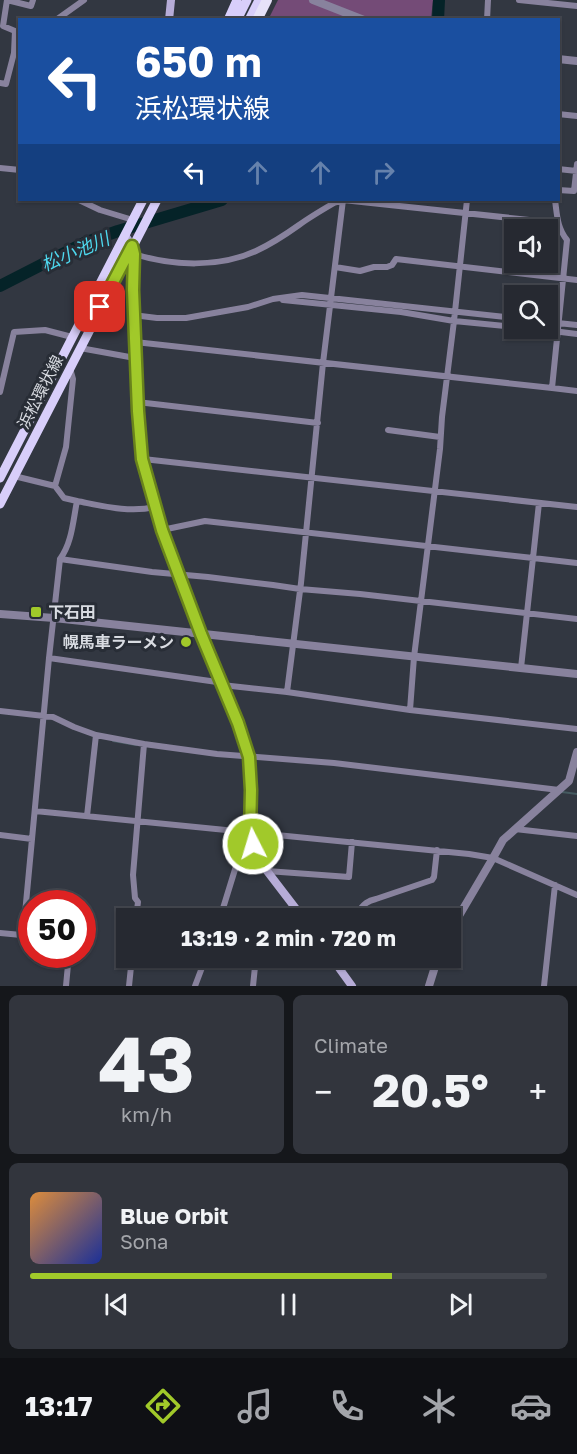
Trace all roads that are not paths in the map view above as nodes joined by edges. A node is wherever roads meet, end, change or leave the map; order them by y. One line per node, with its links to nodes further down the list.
1 (33, 0): 22 (street)
2 (84, 0): 13 (street)
3 (171, 0): 14 (main road)
4 (237, 0): 15 (main road)
5 (247, 0): 16 (main road)
6 (260, 0): 17 (main road)
7 (267, 0): 18 (highway)
8 (314, 0): 19 (street)
9 (488, 0): 20 (street)
10 (519, 0): 12 (street)
11 (574, 0): 12 (street)
12 (577, 5)
13 (60, 18)
14 (169, 18)
15 (229, 18)
16 (238, 18)
17 (250, 18)
18 (258, 18)
19 (359, 18)
20 (487, 18)
21 (18, 54): 22 (street)
22 (13, 57): 25 (street)
23 (560, 59): 24 (street)
24 (577, 62)
25 (0, 83)
26 (560, 114): 27 (street)
27 (577, 116)
28 (577, 164): 32 (street)
29 (0, 168): 31 (street)
30 (560, 169): 32 (street)
31 (18, 170)
32 (577, 171): 34 (street)
33 (560, 190): 34 (street)
34 (576, 191)
35 (81, 201): 46 (street)
36 (142, 201): 46 (main road, 浜松環状線)
37 (156, 201): 49 (main road, 浜松環状線)
38 (338, 201): 49 (street)
39 (343, 201): 51 (street)
40 (352, 201): 43 (street)
41 (466, 201): 43 (street)
42 (555, 201): 45 (street)
43 (465, 213): 44 (street); 50 (street)
44 (521, 219)
45 (557, 219)
46 (132, 221): 48 (main road, 浜松環状線)
47 (558, 223): 52 (street)
48 (125, 235): 49 (main road); 66 (main road, 浜松環状線)
49 (133, 250): 58 (main road); 69 (main road, 浜松環状線)
50 (459, 266): 51 (street); 52 (street); 57 (street)
51 (335, 267): 54 (street)
52 (564, 278): 53 (street); 61 (street)
53 (577, 280)
54 (332, 298): 55 (street); 56 (street); 57 (street)
55 (273, 299): 56 (street); 58 (street)
56 (331, 306): 60 (street); 71 (street)
57 (455, 312): 59 (street); 60 (street)
58 (133, 315): 68 (main road)
59 (504, 317)
60 (454, 321): 63 (street); 73 (street)
61 (559, 323): 62 (street); 64 (street)
62 (577, 325)
63 (504, 326)
64 (558, 332): 65 (street)
65 (577, 334)
66 (72, 337): 76 (street); 82 (main road, 浜松環状線)
67 (557, 339): 74 (street)
68 (135, 342): 70 (main road); 71 (street)
69 (79, 348): 70 (street); 72 (main road, 浜松環状線)
70 (135, 358): 77 (main road)
71 (323, 363): 73 (street); 78 (street)
72 (69, 367): 83 (main road, 浜松環状線); 85 (street)
73 (447, 377): 74 (street); 80 (street)
74 (552, 388): 75 (street)
75 (577, 391)
76 (0, 392)
77 (137, 402): 78 (street); 81 (main road)
78 (318, 423): 84 (street)
79 (388, 430): 80 (street)
80 (440, 437): 86 (street)
81 (142, 459): 84 (street); 90 (main road)
82 (1, 473)
83 (14, 476): 85 (street); 89 (main road, 浜松環状線)
84 (311, 478): 86 (street); 93 (street)
85 (55, 486): 87 (street)
86 (434, 492): 88 (street); 94 (street)
87 (77, 501): 90 (street); 96 (street)
88 (539, 503): 91 (street); 95 (street)
89 (0, 504)
90 (155, 507): 92 (main road)
91 (577, 507)
92 (162, 530): 93 (street); 98 (main road)
93 (306, 533): 94 (street); 99 (street)
94 (428, 546): 95 (street); 100 (street)
95 (533, 558): 97 (street); 101 (street)
96 (60, 560): 98 (street); 103 (street)
97 (577, 563)
98 (178, 575): 99 (street); 105 (main road)
99 (300, 589): 100 (street); 106 (street)
100 (422, 602): 101 (street); 107 (street)
101 (527, 613): 104 (street); 109 (street)
102 (0, 614): 103 (street)
103 (54, 618): 105 (street); 108 (street)
104 (577, 619)
105 (201, 634): 106 (street); 111 (main road)
106 (293, 644): 107 (street); 112 (street)
107 (414, 657): 109 (street); 113 (street)
108 (49, 658): 111 (street); 115 (street)
109 (520, 669): 110 (street)
110 (577, 675)
111 (222, 685): 112 (street); 120 (main road)
112 (287, 692): 113 (street)
113 (410, 710): 116 (street)
114 (0, 711): 115 (street)
115 (44, 715): 117 (street); 122 (street)
116 (577, 729)
117 (96, 735): 118 (street); 123 (street)
118 (144, 744): 120 (street); 124 (street)
119 (577, 752): 121 (street)
120 (249, 757): 121 (street); 126 (main road)
121 (559, 790): 125 (street)
122 (35, 811): 123 (street); 129 (street)
123 (87, 816): 124 (street)
124 (137, 822): 126 (street); 137 (street)
125 (515, 829): 128 (street); 132 (street)
126 (245, 832): 130 (street); 133 (main road); 138 (street)
127 (0, 836): 129 (street)
128 (577, 836)
129 (32, 839): 135 (street)
130 (352, 842): 131 (street); 133 (street)
131 (437, 850): 132 (street); 140 (street)
132 (494, 858): 134 (street); 141 (street)
133 (267, 871): 139 (main road)
134 (555, 885): 136 (street); 156 (street)
135 (27, 890)
136 (577, 894)
137 (137, 908)
138 (223, 908)
139 (295, 908)
140 (362, 908)
141 (461, 913)
142 (0, 933): 143 (street)
143 (18, 935)
144 (68, 968): 150 (street)
145 (131, 968): 151 (street)
146 (202, 968): 152 (street)
147 (255, 968): 153 (street)
148 (339, 968): 154 (main road)
149 (435, 968): 155 (street)
150 (66, 986)
151 (129, 986)
152 (195, 986)
153 (253, 986)
154 (352, 986)
155 (429, 986)
156 (544, 986)

